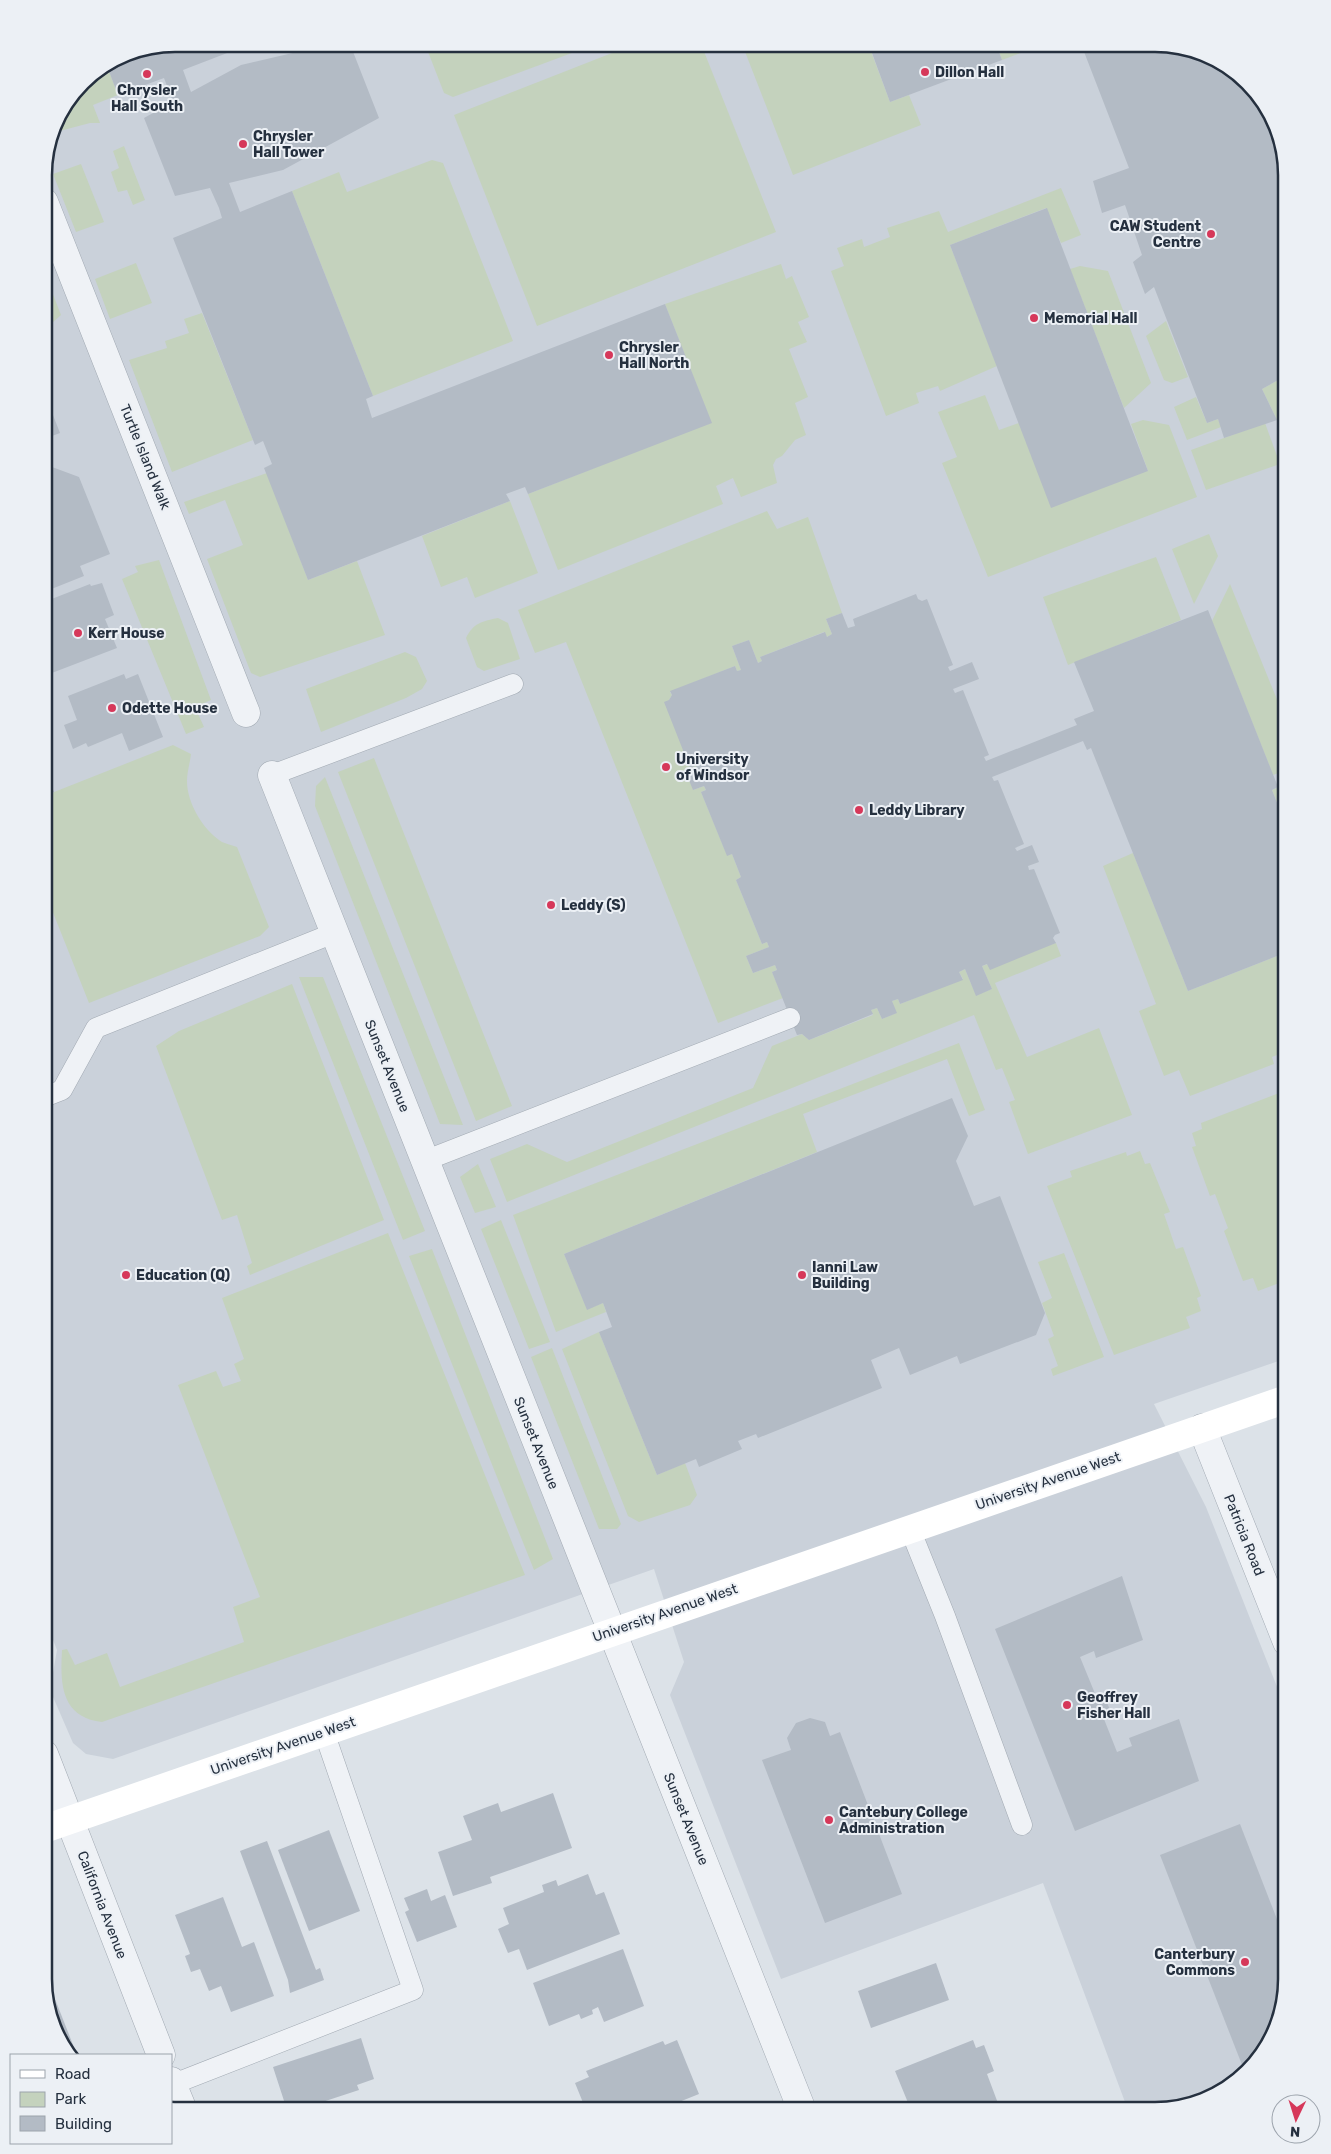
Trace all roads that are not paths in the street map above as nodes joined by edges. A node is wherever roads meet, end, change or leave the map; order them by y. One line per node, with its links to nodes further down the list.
1 (53, 225): 3 (street, Turtle Island Walk)
2 (513, 684): 4 (lane)
3 (246, 713)
4 (272, 775): 5 (street, Sunset Avenue)
5 (334, 933): 7 (lane); 8 (street, Sunset Avenue)
6 (790, 1018): 8 (lane)
7 (52, 1094)
8 (424, 1161): 13 (street, Sunset Avenue)
9 (1278, 1402): 10 (main road, University Avenue West)
10 (1202, 1428): 11 (main road, University Avenue West); 12 (street, Patricia Road)
11 (910, 1529): 13 (main road, University Avenue West); 18 (lane)
12 (1278, 1619)
13 (612, 1632): 14 (main road, University Avenue West); 22 (street, Sunset Avenue)
14 (324, 1732): 16 (main road, University Avenue West); 20 (lane)
15 (52, 1775): 16 (street, California Avenue)
16 (69, 1820): 17 (main road, University Avenue West); 19 (street, California Avenue)
17 (52, 1826)
18 (1022, 1826)
19 (161, 2054)
20 (172, 2084): 21 (street)
21 (179, 2101)
22 (799, 2102)

